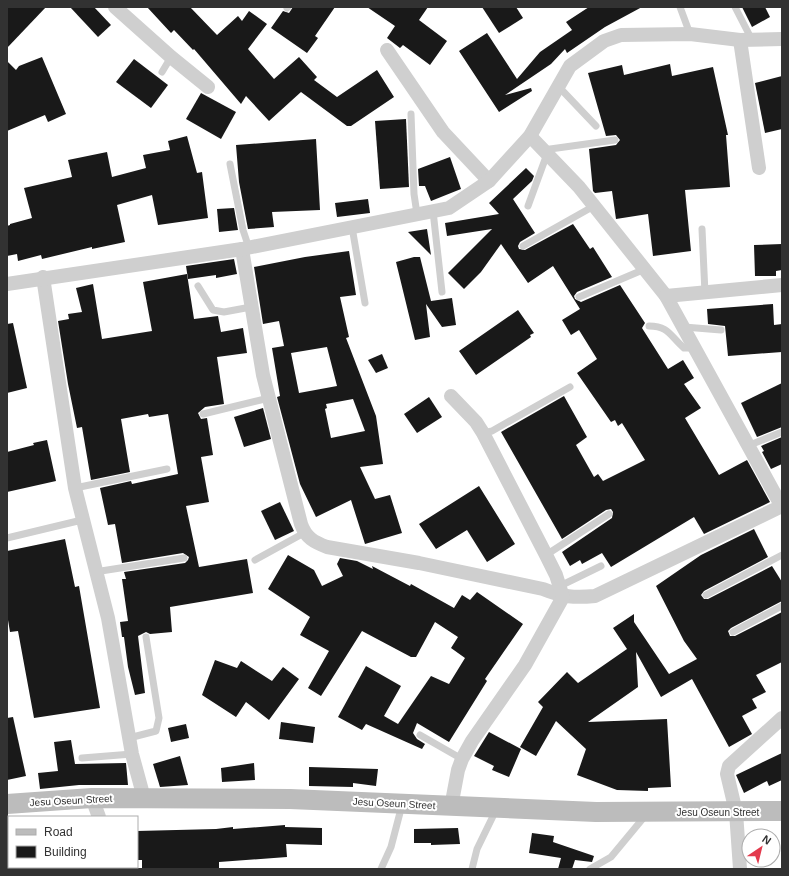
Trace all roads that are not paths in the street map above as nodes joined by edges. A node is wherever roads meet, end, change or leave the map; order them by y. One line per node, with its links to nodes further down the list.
1 (115, 7): 8 (street)
2 (680, 7): 4 (lane)
3 (735, 7): 6 (lane)
4 (690, 34): 6 (street); 10 (street)
5 (782, 39): 6 (street)
6 (746, 40): 18 (street)
7 (387, 50): 19 (street)
8 (171, 58): 9 (lane); 11 (street)
9 (162, 72)
10 (558, 86): 13 (lane); 14 (street)
11 (208, 87)
12 (411, 114): 23 (lane)
13 (596, 126)
14 (530, 136): 16 (street); 19 (street)
15 (615, 140): 16 (lane)
16 (545, 152): 20 (lane); 21 (street)
17 (230, 164): 27 (lane)
18 (759, 168)
19 (489, 181): 22 (street)
20 (528, 206)
21 (594, 206): 26 (lane); 28 (street)
22 (432, 211): 23 (street); 33 (lane)
23 (417, 214): 24 (street)
24 (352, 227): 27 (street); 37 (lane)
25 (702, 230): 34 (lane)
26 (523, 246)
27 (245, 248): 29 (street); 38 (street)
28 (645, 269): 35 (street); 36 (lane)
29 (43, 277): 30 (street); 51 (street)
30 (7, 284)
31 (782, 285): 34 (street)
32 (198, 286): 38 (lane)
33 (442, 292)
34 (705, 293): 35 (street)
35 (666, 296): 40 (street)
36 (579, 297)
37 (365, 303)
38 (251, 307): 45 (street)
39 (649, 326): 42 (lane)
40 (684, 327): 41 (lane); 42 (street)
41 (721, 330)
42 (694, 346): 49 (street)
43 (570, 387): 48 (lane)
44 (451, 396): 48 (street)
45 (269, 398): 46 (lane); 55 (street)
46 (203, 414)
47 (782, 432): 49 (lane)
48 (483, 433): 57 (street)
49 (750, 445): 52 (street)
50 (167, 469): 51 (lane)
51 (75, 488): 54 (street)
52 (782, 506): 63 (street)
53 (609, 514): 57 (lane)
54 (82, 520): 56 (lane); 62 (street)
55 (304, 533): 60 (lane); 63 (street)
56 (7, 538)
57 (546, 554): 63 (street)
58 (782, 555): 64 (lane)
59 (184, 558): 62 (lane)
60 (255, 560)
61 (601, 566): 63 (lane)
62 (96, 569): 70 (street)
63 (561, 591): 73 (street)
64 (706, 595)
65 (782, 606): 66 (lane)
66 (733, 632)
67 (146, 637): 70 (lane)
68 (782, 718): 82 (street)
69 (420, 735): 73 (lane)
70 (129, 738): 71 (street)
71 (132, 754): 72 (lane); 75 (street)
72 (82, 758)
73 (462, 759): 78 (street)
74 (92, 798): 75 (main road, Jesu Oseun Street); 77 (main road, Jesu Oseun Street); 83 (street)
75 (144, 798): 76 (main road, Jesu Oseun Street)
76 (403, 803): 78 (main road, Jesu Oseun Street); 84 (lane)
77 (7, 804)
78 (451, 807): 79 (main road, Jesu Oseun Street)
79 (496, 808): 81 (main road, Jesu Oseun Street); 85 (lane)
80 (782, 811): 82 (main road, Jesu Oseun Street)
81 (649, 812): 82 (main road, Jesu Oseun Street); 86 (lane)
82 (736, 812): 87 (street)
83 (99, 816)
84 (381, 869)
85 (472, 869)
86 (590, 869)
87 (740, 869)

